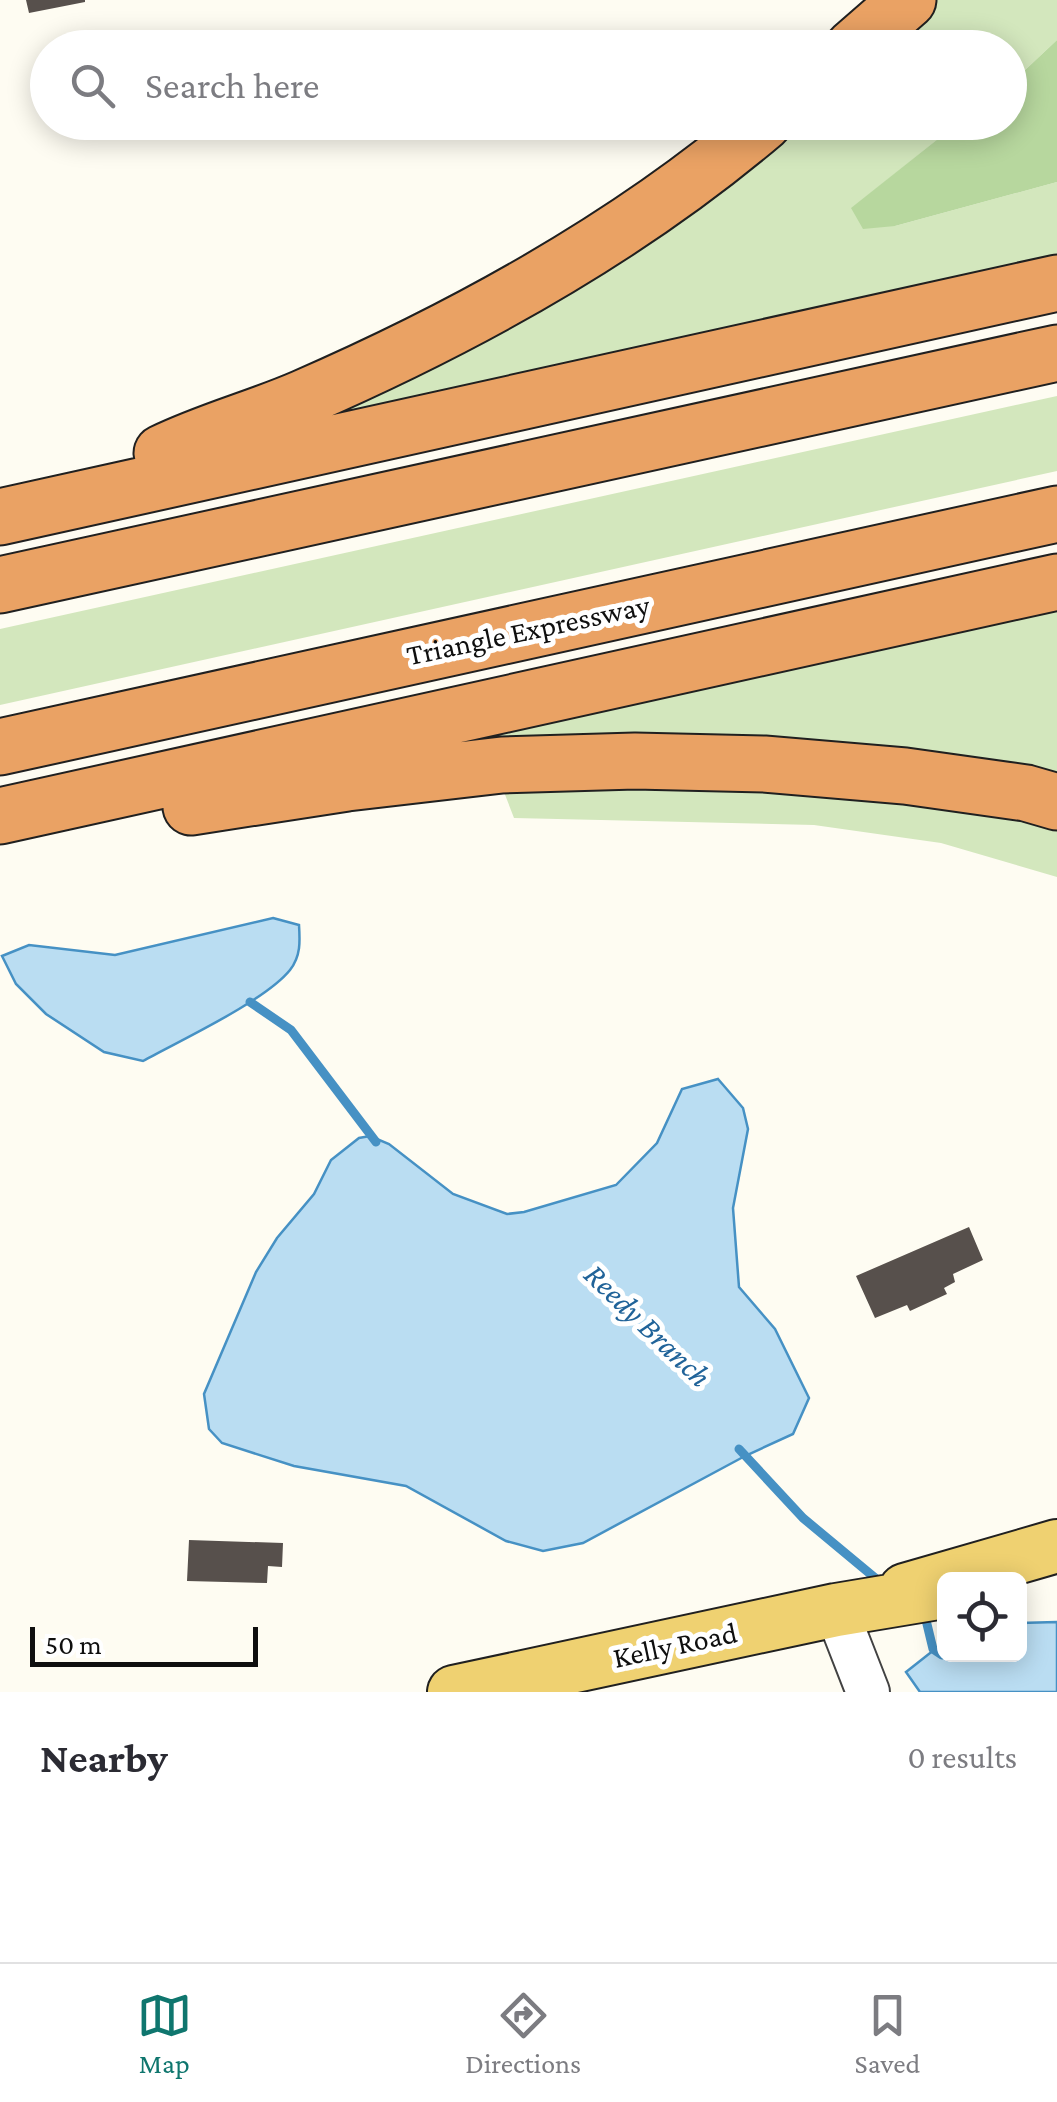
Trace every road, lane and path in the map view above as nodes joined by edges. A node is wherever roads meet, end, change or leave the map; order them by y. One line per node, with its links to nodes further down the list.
1 (908, 0): 2 (highway)
2 (874, 30)
3 (743, 140): 6 (highway)
4 (1057, 284): 6 (highway)
5 (1057, 353): 9 (highway)
6 (25, 511)
7 (1057, 514): 10 (highway, Triangle Expressway)
8 (1057, 582): 12 (highway)
9 (0, 585)
10 (0, 747)
11 (1057, 802): 13 (highway)
12 (0, 816)
13 (0, 826)
14 (1057, 1546): 18 (main road, Kelly Road)
15 (1057, 1568): 16 (main road)
16 (1027, 1575)
17 (937, 1593): 18 (main road, Kelly Road)
18 (836, 1610): 19 (main road, Kelly Road); 20 (lane)
19 (454, 1692)
20 (868, 1692)

